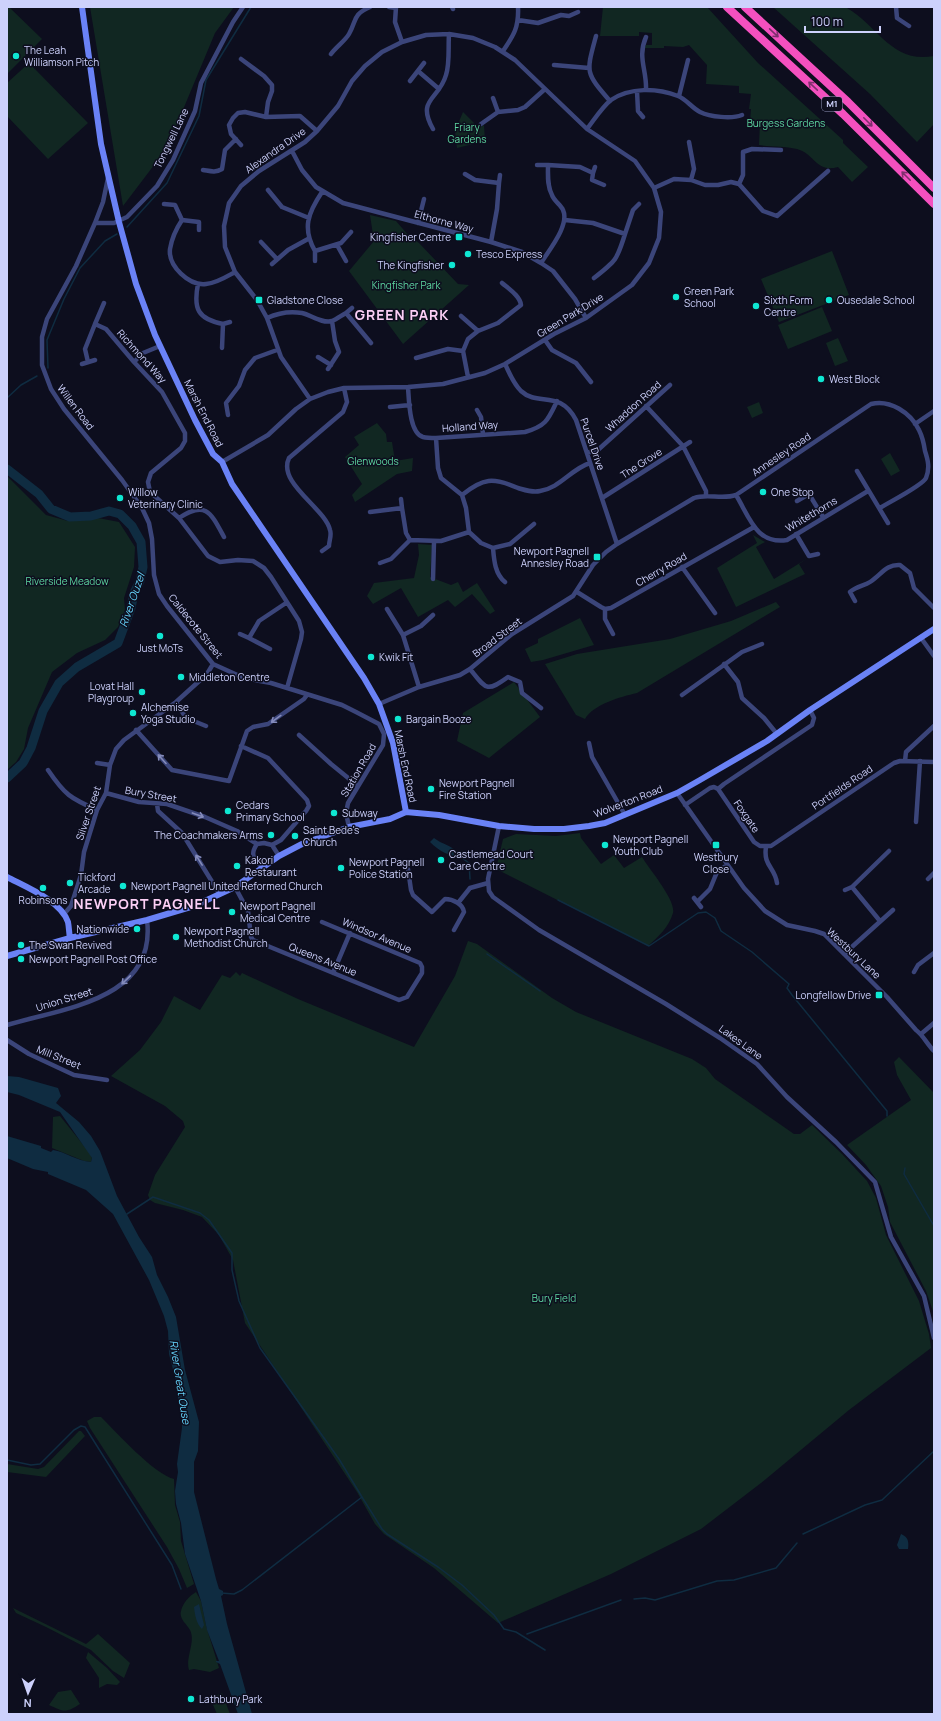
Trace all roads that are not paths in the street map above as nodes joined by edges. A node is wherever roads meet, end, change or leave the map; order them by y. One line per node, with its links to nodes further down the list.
1 (82, 7): 56 (street, Marsh End Road)
2 (243, 7): 72 (street, Tongwell Lane)
3 (356, 7): 11 (street)
4 (370, 7): 11 (street)
5 (389, 7): 10 (street)
6 (518, 7): 13 (street)
7 (727, 7): 68 (highway, M1, one-way to 7)
8 (745, 7): 62 (highway, M1, one-way to 62)
9 (896, 7): 14 (street)
10 (396, 8): 18 (street)
11 (360, 11): 20 (street)
12 (578, 12): 13 (street)
13 (518, 20): 19 (street)
14 (909, 26)
15 (449, 34): 18 (street, Alexandra Drive); 19 (street, Green Park Drive); 28 (street)
16 (596, 36): 25 (street)
17 (646, 37): 30 (street)
18 (402, 42): 42 (street, Alexandra Drive)
19 (503, 51): 29 (street, Green Park Drive)
20 (331, 54)
21 (241, 59): 37 (street)
22 (688, 60): 32 (street)
23 (424, 63): 26 (street)
24 (554, 65): 25 (street)
25 (589, 68): 34 (street)
26 (418, 71): 27 (street); 28 (street)
27 (410, 81)
28 (439, 89): 40 (street)
29 (546, 89): 35 (street); 41 (street, Green Park Drive)
30 (646, 90): 31 (street); 32 (street)
31 (637, 91): 34 (street); 38 (street)
32 (679, 96): 36 (street)
33 (493, 98): 35 (street)
34 (610, 101): 41 (street)
35 (498, 112): 39 (street)
36 (742, 115)
37 (266, 117): 42 (street); 43 (street)
38 (643, 117)
39 (481, 124)
40 (434, 129)
41 (588, 129): 61 (street, Green Park Drive)
42 (317, 131): 47 (street, Alexandra Drive)
43 (236, 139): 45 (street); 51 (street)
44 (689, 142): 57 (street)
45 (241, 145)
46 (781, 150): 59 (street)
47 (292, 151): 64 (street, Elthorne Way); 88 (street, Alexandra Drive)
48 (538, 164): 49 (street)
49 (548, 165): 53 (street); 71 (street)
50 (595, 167): 53 (street)
51 (203, 170)
52 (828, 171): 59 (street)
53 (593, 173): 60 (street)
54 (465, 174): 58 (street)
55 (500, 175): 58 (street)
56 (108, 178): 72 (street, Marsh End Road); 73 (street, Willen Road)
57 (691, 180): 59 (street); 61 (street)
58 (499, 183): 80 (street)
59 (739, 184)
60 (604, 185)
61 (654, 188): 97 (street, Green Park Drive)
62 (934, 188)
63 (268, 190): 69 (street)
64 (322, 192): 69 (street); 74 (street, Elthorne Way)
65 (424, 199): 74 (street)
66 (164, 204): 70 (street)
67 (639, 204): 77 (street)
68 (934, 204)
69 (309, 218): 78 (street)
70 (182, 220): 75 (street); 90 (street)
71 (565, 220): 77 (street); 86 (street)
72 (119, 222): 73 (street); 105 (street, Marsh End Road)
73 (96, 223): 150 (street, Willen Road)
74 (418, 223): 80 (street, Elthorne Way)
75 (198, 230)
76 (351, 232): 81 (street)
77 (625, 234): 89 (street)
78 (308, 239): 82 (street); 83 (street)
79 (261, 242): 83 (street)
80 (491, 242): 86 (street, Elthorne Way)
81 (337, 245): 82 (street); 85 (street)
82 (315, 251): 84 (street)
83 (277, 259): 87 (street)
84 (315, 261)
85 (346, 261)
86 (541, 262): 97 (street, Elthorne Way)
87 (272, 264)
88 (235, 272): 90 (street); 96 (street, Alexandra Drive)
89 (594, 278)
90 (198, 284): 101 (street)
91 (502, 284): 102 (street)
92 (104, 303): 100 (street)
93 (352, 308): 94 (street)
94 (346, 313): 98 (street); 104 (street)
95 (461, 316): 102 (street)
96 (267, 318): 98 (street); 107 (street, Alexandra Drive)
97 (586, 318): 103 (street, Green Park Drive)
98 (332, 321): 109 (street)
99 (230, 322): 101 (street)
100 (95, 324): 112 (street); 113 (street, Richmond Way)
101 (223, 324): 106 (street)
102 (478, 331): 108 (street)
103 (545, 340): 115 (street, Green Park Drive); 117 (street)
104 (371, 343)
105 (160, 346): 113 (street); 135 (street, Marsh End Road)
106 (222, 348)
107 (277, 350): 121 (street, Alexandra Drive); 128 (street)
108 (463, 351): 110 (street); 116 (street)
109 (318, 357)
110 (416, 358)
111 (95, 360): 112 (street)
112 (88, 362): 114 (street)
113 (134, 362): 148 (street, Richmond Way)
114 (82, 364)
115 (505, 364): 116 (street, Green Park Drive); 122 (street, Purcel Drive)
116 (468, 378): 119 (street, Green Park Drive)
117 (591, 382)
118 (670, 385): 124 (street, Whaddon Road)
119 (408, 387): 120 (street, Green Park Drive); 123 (street, Holland Way)
120 (344, 388): 121 (street, Green Park Drive); 161 (street)
121 (310, 400): 135 (street, Green Park Drive)
122 (557, 401): 130 (street, Holland Way); 134 (street, Purcel Drive)
123 (410, 405): 125 (street); 131 (street, Holland Way)
124 (646, 406): 133 (street); 134 (street, Whaddon Road)
125 (390, 407)
126 (477, 410): 130 (street)
127 (934, 411): 129 (street)
128 (228, 415)
129 (915, 424): 141 (street, Annesley Road); 146 (street, Annesley Road)
130 (483, 434): 131 (street, Holland Way)
131 (436, 438): 139 (street)
132 (690, 442): 133 (street, The Grove)
133 (683, 446): 140 (street); 142 (street, The Grove)
134 (587, 453): 136 (street, Purcel Drive)
135 (222, 462): 193 (street, Marsh End Road)
136 (590, 463): 139 (street); 142 (street, Purcel Drive)
137 (857, 471): 138 (street)
138 (868, 491): 146 (street); 149 (street, Whitethorns)
139 (462, 495): 154 (street)
140 (706, 495): 141 (street, Annesley Road); 159 (street, Annesley Road)
141 (736, 495): 153 (street, Whitethorns)
142 (602, 498): 159 (street, Purcel Drive)
143 (401, 500): 145 (street)
144 (797, 501): 149 (street)
145 (402, 508): 147 (street); 157 (street)
146 (880, 508): 151 (street)
147 (370, 512)
148 (180, 518): 156 (street); 170 (street, Richmond Way)
149 (823, 518): 155 (street, Whitethorns)
150 (149, 523): 185 (street, Caldecote Street)
151 (888, 523)
152 (534, 524): 160 (street)
153 (754, 527): 155 (street, Whitethorns); 164 (street, Cherry Road)
154 (470, 532): 158 (street); 160 (street)
155 (796, 534): 162 (street)
156 (224, 536)
157 (410, 540): 158 (street); 163 (street)
158 (434, 542): 165 (street)
159 (617, 544): 167 (street, Annesley Road)
160 (493, 548): 166 (street)
161 (322, 551)
162 (818, 554)
163 (380, 563)
164 (682, 568): 171 (street, Cherry Road); 174 (street)
165 (433, 579)
166 (505, 582)
167 (577, 592): 168 (street, Annesley Road); 171 (street)
168 (569, 599): 187 (street, Broad Street)
169 (855, 601): 172 (street)
170 (286, 603): 180 (street); 189 (street, Richmond Way)
171 (605, 608): 178 (street)
172 (934, 608)
173 (387, 609): 179 (street)
174 (715, 613)
175 (433, 615): 179 (street)
176 (934, 629): 181 (street, Wolverton Road)
177 (240, 634): 180 (street)
178 (613, 634)
179 (403, 635): 188 (street)
180 (249, 638): 183 (street)
181 (921, 638): 184 (street); 195 (street, Wolverton Road)
182 (762, 644): 186 (street)
183 (270, 649)
184 (934, 656)
185 (213, 664): 189 (street, Caldecote Street); 192 (street, Silver Street)
186 (724, 664): 191 (street); 200 (street)
187 (470, 669): 188 (street, Broad Street); 194 (street)
188 (419, 687): 193 (street, Broad Street)
189 (287, 688): 190 (street, Caldecote Street)
190 (307, 695): 196 (street, Caldecote Street); 203 (street, one-way to 203)
191 (682, 695)
192 (176, 702): 197 (street); 199 (street, Silver Street)
193 (379, 704): 217 (street, Marsh End Road)
194 (541, 708)
195 (810, 710): 200 (street, Wolverton Road); 211 (street)
196 (356, 712): 210 (street, Station Road)
197 (206, 726)
198 (934, 726): 204 (street)
199 (136, 730): 203 (street, one-way to 199); 208 (street, Silver Street)
200 (777, 734): 212 (street, Wolverton Road)
201 (299, 735): 210 (street)
202 (589, 743): 218 (street)
203 (241, 746): 223 (street)
204 (905, 761): 205 (street, Portfields Road); 224 (street, Portfields Road)
205 (920, 762): 206 (street, Portfields Road); 219 (street)
206 (934, 762)
207 (96, 763): 208 (street)
208 (110, 765): 213 (street, Silver Street)
209 (48, 770): 216 (street)
210 (358, 786): 221 (street, Station Road)
211 (718, 789): 215 (street); 224 (street, Foxgate)
212 (677, 793): 215 (street, Westbury Lane); 218 (street, Wolverton Road)
213 (106, 794): 214 (street, Bury Street); 216 (street, Silver Street)
214 (157, 804): 222 (street, Bury Street, one-way to 222); 238 (street, one-way to 214)
215 (685, 805): 227 (street, Westbury Lane)
216 (97, 810): 242 (street, Silver Street)
217 (406, 812): 220 (street, Wolverton Road); 221 (street)
218 (625, 815): 220 (street, Wolverton Road)
219 (916, 822)
220 (500, 826): 234 (street)
221 (348, 828): 226 (street)
222 (257, 844): 223 (street, Bury Street); 228 (street)
223 (272, 845): 226 (street)
224 (766, 847): 233 (street)
225 (889, 851): 236 (street)
226 (279, 856): 228 (street)
227 (727, 865): 240 (street); 250 (street, Westbury Lane)
228 (262, 868): 235 (street)
229 (408, 869): 239 (street)
230 (934, 873): 232 (street)
231 (7, 877): 242 (street)
232 (928, 879)
233 (776, 883)
234 (488, 884): 239 (street); 261 (street, Lakes Lane)
235 (235, 887): 238 (street); 254 (street, Queens Avenue)
236 (852, 887): 237 (street); 244 (street)
237 (845, 890)
238 (219, 893): 243 (street)
239 (458, 903): 246 (street)
240 (701, 907)
241 (893, 910): 244 (street)
242 (64, 914): 248 (street)
243 (147, 920): 248 (street); 256 (street, Union Street, one-way to 256)
244 (880, 921): 250 (street)
245 (322, 922): 247 (street, Windsor Avenue)
246 (454, 930)
247 (350, 934): 252 (street, Windsor Avenue); 254 (street)
248 (70, 938): 251 (street)
249 (934, 953): 253 (street)
250 (844, 954): 257 (street, Westbury Lane)
251 (7, 956)
252 (422, 967): 254 (street, Queens Avenue)
253 (914, 972)
254 (333, 973)
255 (934, 1023): 257 (street)
256 (7, 1025)
257 (921, 1034): 259 (street, Westbury Lane)
258 (7, 1040): 260 (street, Mill Street)
259 (934, 1051)
260 (108, 1080)
261 (934, 1338)

